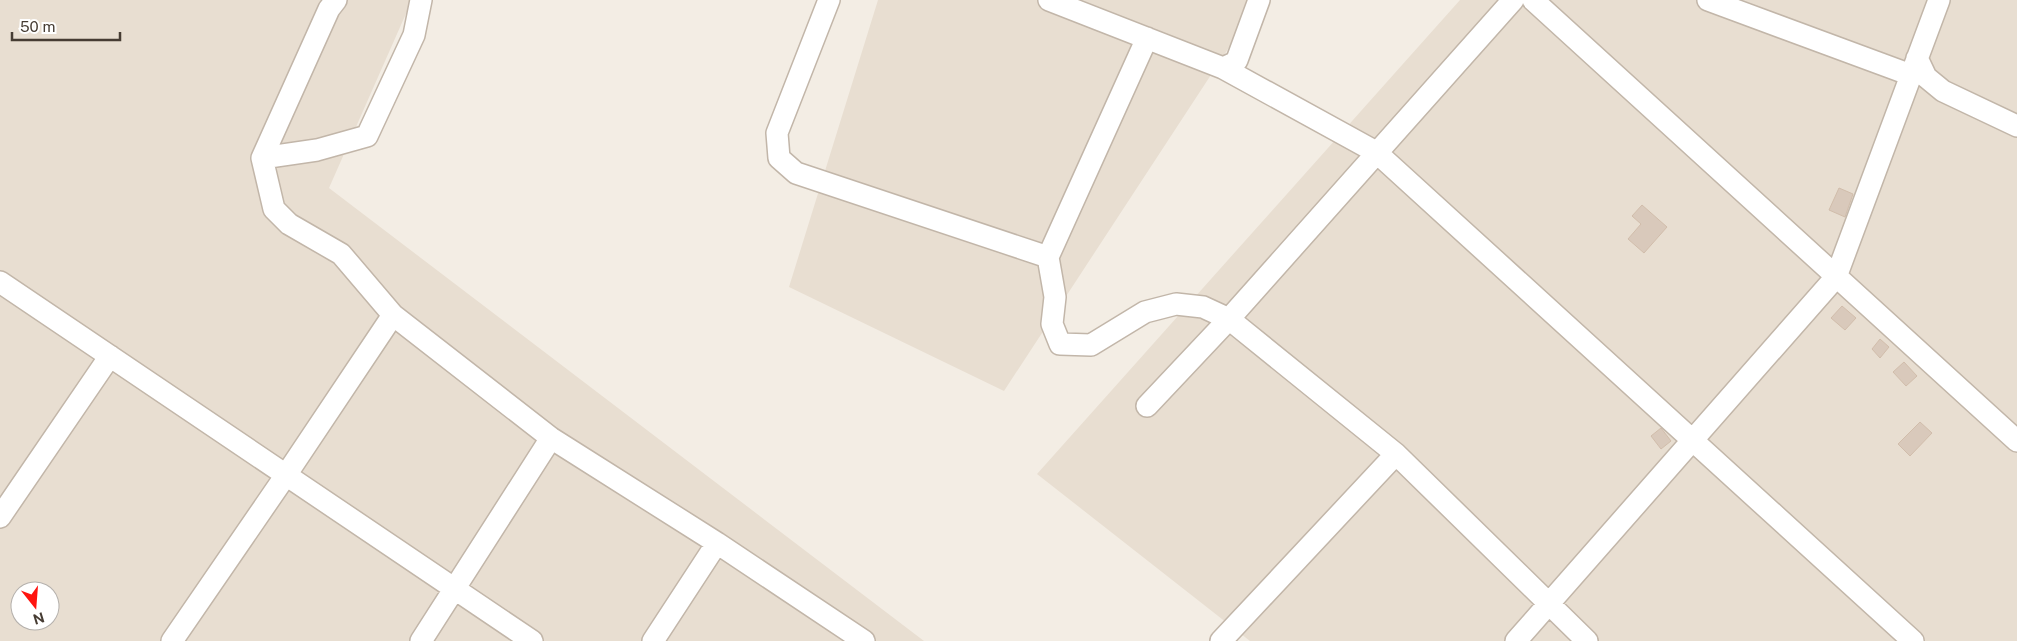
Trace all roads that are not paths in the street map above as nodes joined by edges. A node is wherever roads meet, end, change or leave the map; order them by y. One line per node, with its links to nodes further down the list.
1 (421, 0): 15 (street)
2 (829, 0): 16 (street)
3 (1049, 0): 10 (street)
4 (1259, 0): 12 (street)
5 (1513, 0): 14 (street)
6 (1533, 0): 17 (street)
7 (1708, 0): 11 (street)
8 (1939, 0): 11 (street)
9 (327, 3): 15 (street)
10 (1147, 38): 12 (street); 16 (street)
11 (1914, 67): 13 (street); 17 (street)
12 (1223, 68): 14 (street)
13 (2017, 126)
14 (1376, 152): 20 (street); 24 (street)
15 (262, 158): 19 (street)
16 (1048, 257): 20 (street)
17 (1836, 277): 24 (street); 25 (street)
18 (0, 282): 21 (street)
19 (393, 315): 23 (street); 27 (street)
20 (1230, 319): 22 (street); 26 (street)
21 (110, 356): 27 (street); 28 (street)
22 (1147, 406)
23 (551, 438): 29 (street); 30 (street)
24 (1693, 441): 31 (street); 40 (street)
25 (2017, 441)
26 (1396, 454): 31 (street); 37 (street)
27 (286, 475): 30 (street); 32 (street)
28 (0, 517)
29 (717, 543): 35 (street); 36 (street)
30 (454, 588): 33 (street); 34 (street)
31 (1549, 604): 38 (street); 39 (street)
32 (172, 641)
33 (421, 641)
34 (532, 641)
35 (653, 641)
36 (864, 641)
37 (1221, 641)
38 (1516, 641)
39 (1587, 641)
40 (1913, 641)

